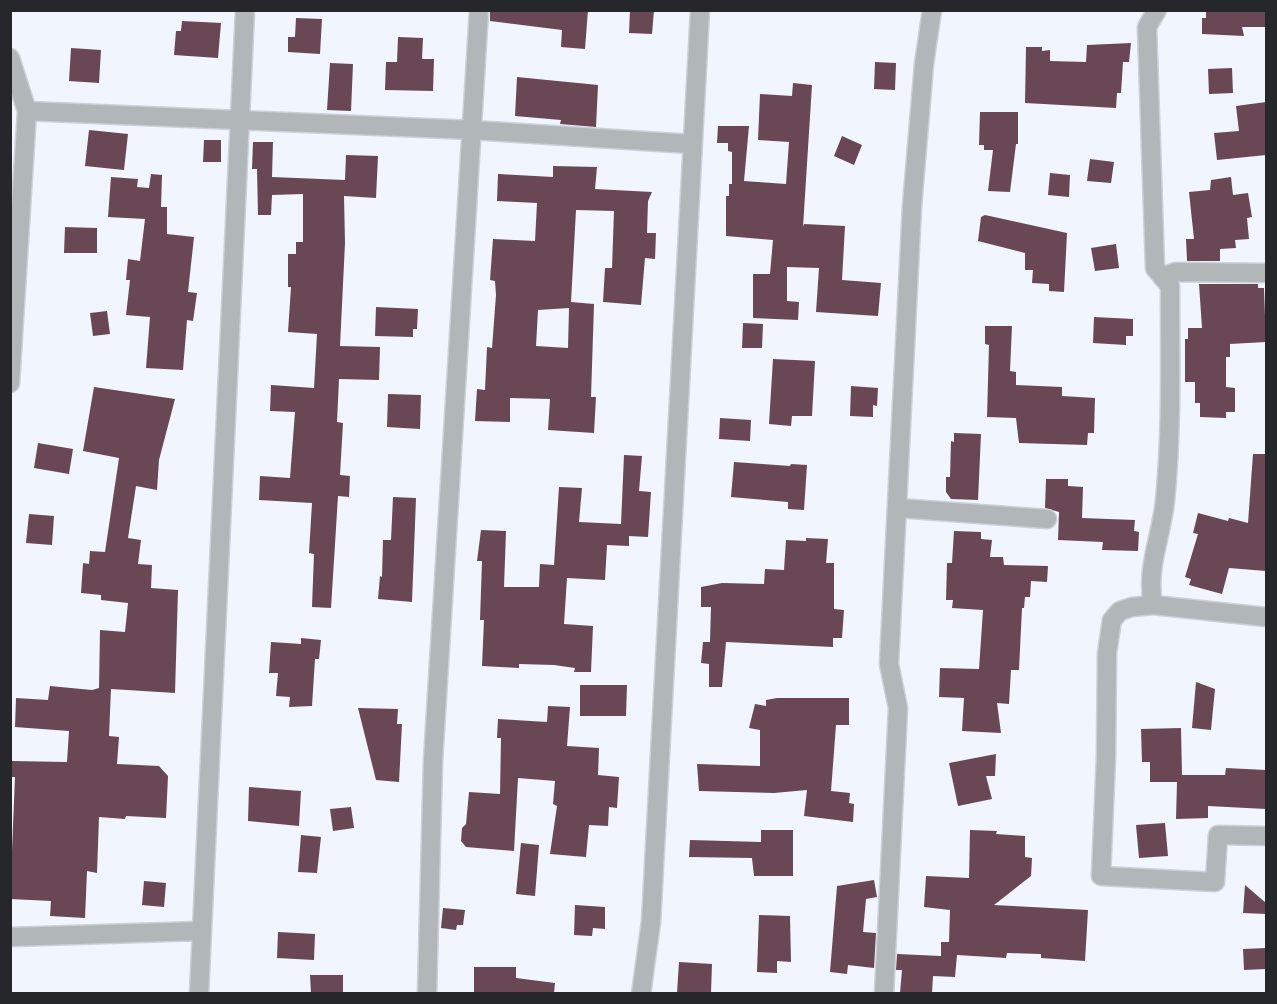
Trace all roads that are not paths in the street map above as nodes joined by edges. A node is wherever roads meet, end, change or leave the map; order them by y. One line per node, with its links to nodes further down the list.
1 (245, 10): 8 (street)
2 (479, 10): 9 (street)
3 (700, 10): 10 (street)
4 (932, 10): 15 (street)
5 (1157, 10): 13 (street)
6 (10, 59): 7 (street)
7 (27, 111): 8 (street); 11 (street)
8 (238, 119): 9 (street); 20 (street)
9 (472, 130): 10 (street); 23 (street)
10 (691, 144): 24 (street)
11 (14, 268): 14 (street)
12 (1266, 273): 13 (street)
13 (1162, 277): 17 (street)
14 (10, 383)
15 (898, 508): 16 (street); 25 (street)
16 (1047, 519)
17 (1153, 605): 18 (street); 19 (street)
18 (1266, 617)
19 (1266, 836)
20 (200, 931): 21 (street); 22 (street)
21 (10, 937)
22 (199, 993)
23 (427, 993)
24 (641, 993)
25 (884, 993)

